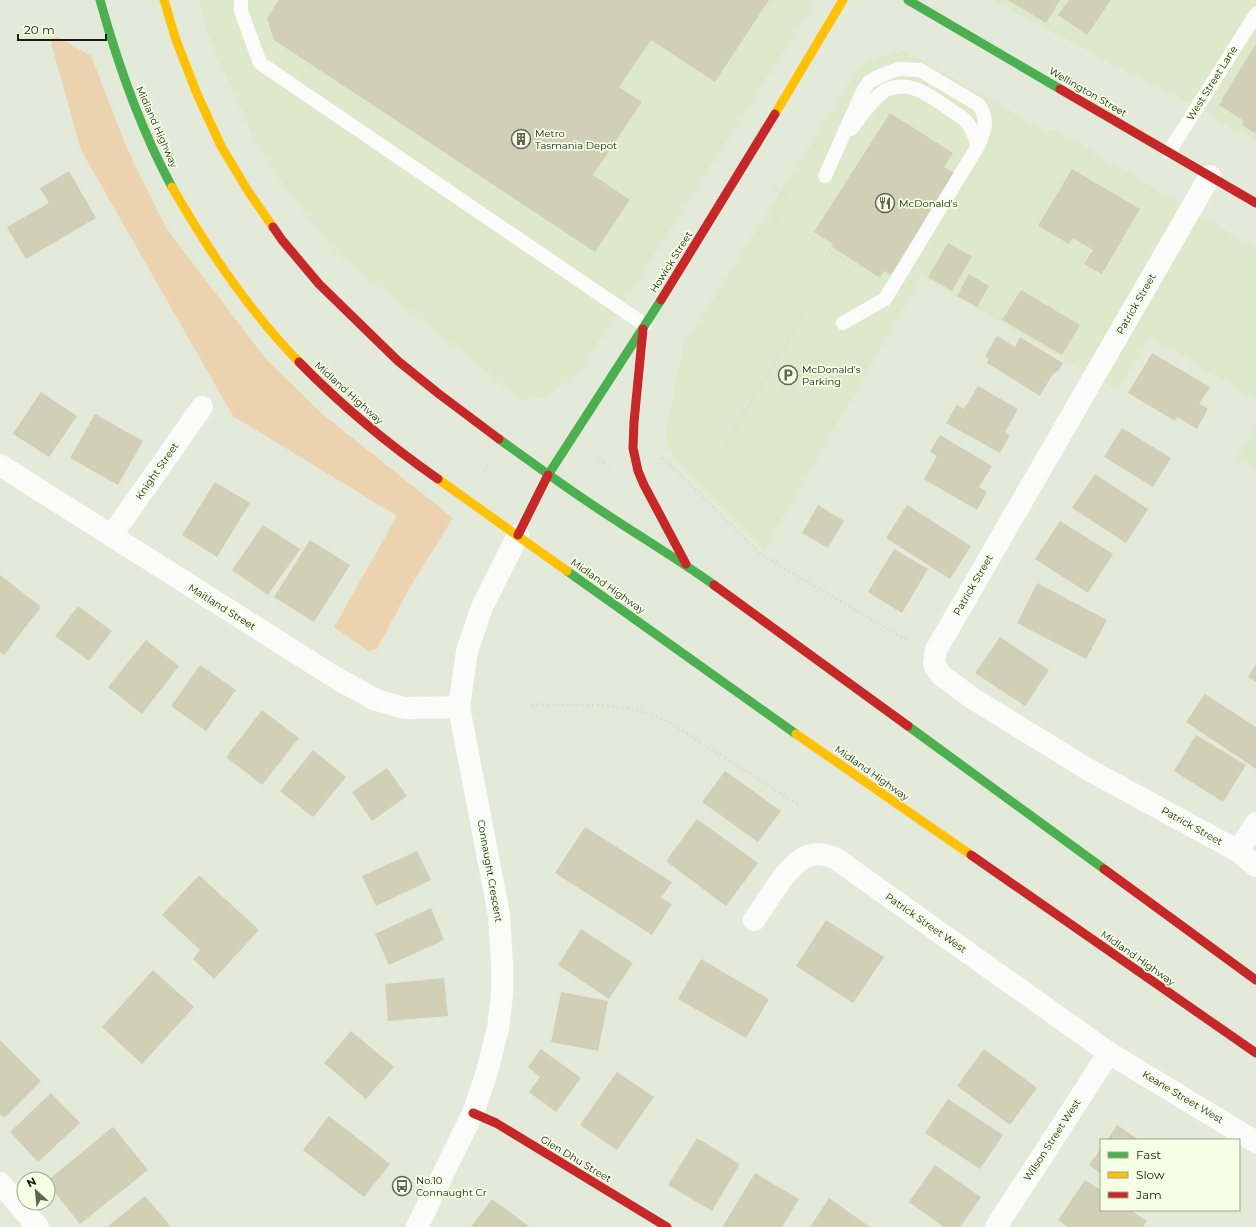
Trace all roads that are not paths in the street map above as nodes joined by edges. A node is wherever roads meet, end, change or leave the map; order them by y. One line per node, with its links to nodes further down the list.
1 (100, 0): 19 (main road, Midland Highway)
2 (164, 0): 17 (main road)
3 (240, 0): 14 (lane)
4 (843, 0): 14 (main road, Howick Street)
5 (908, 0): 9 (main road, Wellington Street)
6 (1256, 14): 9 (lane, West Street Lane)
7 (842, 140): 8 (lane); 8 (lane); 10 (lane)
8 (978, 146): 13 (lane)
9 (1169, 152): 11 (main road, Wellington Street)
10 (825, 176)
11 (1210, 176): 12 (main road, Wellington Street); 23 (street, Patrick Street)
12 (1256, 203)
13 (843, 323)
14 (644, 327): 17 (main road, Howick Street); 20 (main road)
15 (202, 407): 18 (street, Knight Street)
16 (0, 465): 18 (street, Maitland Street)
17 (548, 475): 19 (main road, Howick Street); 20 (main road)
18 (112, 535): 21 (street, Maitland Street)
19 (518, 535): 21 (street, Connaught Crescent); 28 (main road, Midland Highway)
20 (687, 565): 26 (main road)
21 (459, 707): 29 (street, Connaught Crescent)
22 (1256, 823): 23 (street)
23 (1238, 851): 24 (street, Patrick Street)
24 (1256, 866)
25 (754, 920): 27 (street, Patrick Street West)
26 (1256, 980)
27 (1109, 1053): 30 (street, Keane Street West); 35 (street, Wilson Street West)
28 (1256, 1053)
29 (473, 1113): 33 (street, Connaught Crescent); 34 (main road, Glen Dhu Street)
30 (1256, 1142)
31 (0, 1183): 32 (street)
32 (38, 1227)
33 (417, 1227)
34 (667, 1227)
35 (996, 1227)

